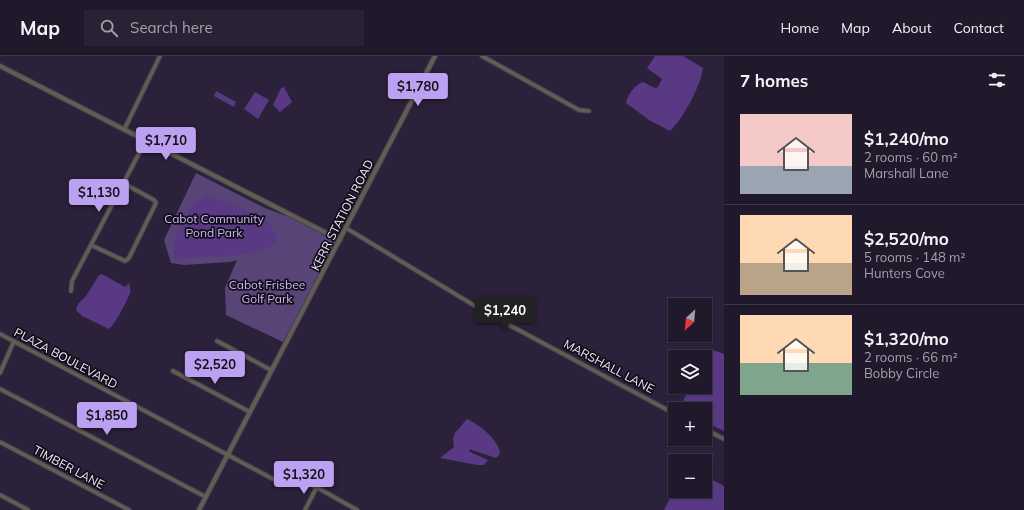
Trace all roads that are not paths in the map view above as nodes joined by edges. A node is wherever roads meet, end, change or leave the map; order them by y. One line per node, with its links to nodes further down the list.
1 (435, 56): 9 (street, KERR STATION ROAD)
2 (482, 56): 5 (street)
3 (159, 57): 6 (street)
4 (0, 66): 6 (street)
5 (589, 111)
6 (124, 130): 7 (street)
7 (145, 142): 8 (street); 10 (street)
8 (124, 183): 11 (street); 11 (street)
9 (346, 228): 10 (street, KERR STATION ROAD); 20 (street, MARSHALL LANE)
10 (340, 240): 16 (street, KERR STATION ROAD)
11 (91, 245): 12 (street)
12 (71, 290)
13 (0, 334): 15 (street, PLAZA BOULEVARD)
14 (217, 341): 16 (street)
15 (14, 342): 18 (street); 25 (street, PLAZA BOULEVARD)
16 (271, 370): 21 (street, KERR STATION ROAD)
17 (172, 371): 21 (street)
18 (0, 373)
19 (0, 389): 29 (street)
20 (668, 410)
21 (250, 412): 25 (street, KERR STATION ROAD)
22 (712, 433): 23 (street)
23 (724, 439)
24 (0, 442): 31 (street, TIMBER LANE)
25 (228, 454): 27 (street, PLAZA BOULEVARD); 29 (street, KERR STATION ROAD)
26 (324, 473): 27 (street)
27 (316, 487): 33 (street); 34 (street, PLAZA BOULEVARD)
28 (0, 495): 30 (street)
29 (206, 497): 32 (street, KERR STATION ROAD)
30 (28, 510)
31 (129, 510)
32 (199, 510)
33 (305, 510)
34 (357, 510)

